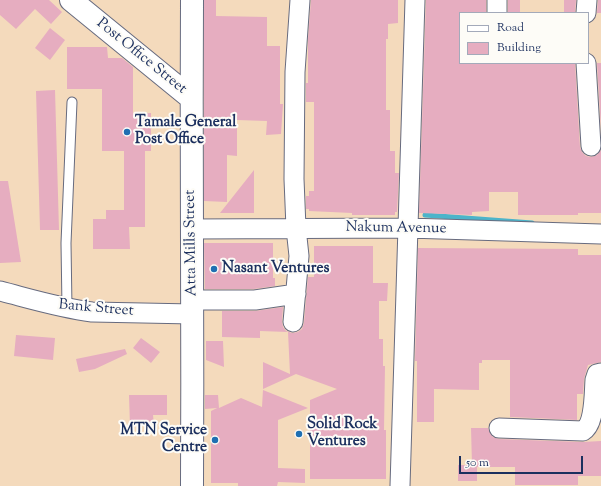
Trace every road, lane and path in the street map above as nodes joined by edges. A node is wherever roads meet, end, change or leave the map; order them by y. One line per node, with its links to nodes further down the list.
1 (72, 0): 10 (street, Post Office Street)
2 (192, 0): 10 (street, Atta Mills Street)
3 (300, 0): 13 (street)
4 (415, 0): 14 (street)
5 (497, 0): 7 (street)
6 (587, 0): 8 (street)
7 (497, 12)
8 (586, 12)
9 (586, 64): 12 (street)
10 (191, 98): 15 (street, Atta Mills Street)
11 (72, 102): 20 (lane)
12 (591, 146)
13 (296, 228): 14 (street, Nakum Avenue); 15 (street, Nakum Avenue); 18 (street)
14 (408, 228): 16 (street, Nakum Avenue); 25 (street)
15 (192, 229): 19 (street, Atta Mills Street)
16 (601, 234)
17 (0, 291): 20 (street, Bank Street)
18 (296, 294): 19 (street, Bank Street); 21 (street)
19 (193, 307): 20 (street, Bank Street); 24 (street, Atta Mills Street)
20 (67, 308)
21 (293, 322)
22 (601, 373): 23 (street)
23 (500, 428)
24 (192, 486)
25 (400, 486)

